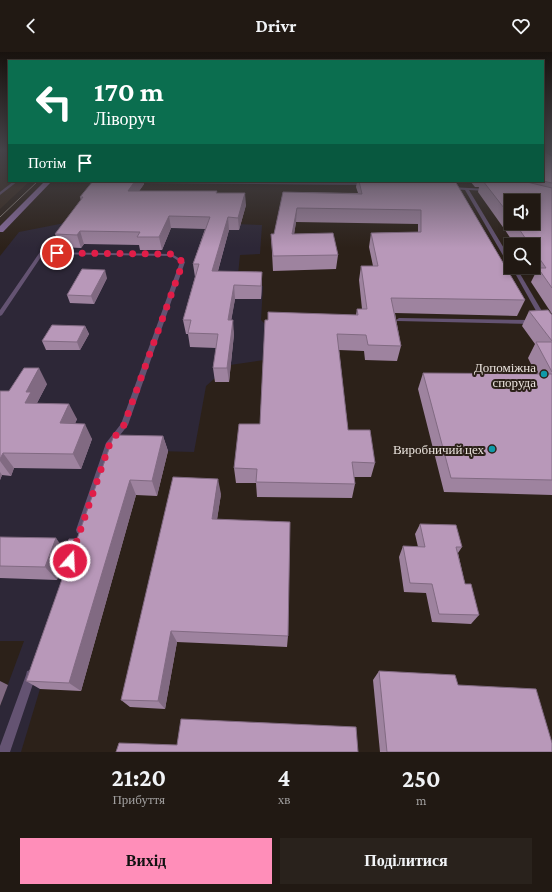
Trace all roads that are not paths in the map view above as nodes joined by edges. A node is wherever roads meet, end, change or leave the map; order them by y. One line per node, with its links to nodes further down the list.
1 (14, 183): 9 (lane)
2 (47, 183): 10 (main road)
3 (255, 183): 4 (lane)
4 (319, 183): 5 (lane)
5 (370, 184)
6 (446, 188): 7 (lane)
7 (466, 189): 8 (lane); 11 (lane)
8 (494, 190)
9 (0, 194)
10 (0, 230)
11 (504, 252)
12 (517, 274): 14 (lane)
13 (0, 314): 15 (lane)
14 (399, 320)
15 (76, 541)
16 (33, 669): 17 (lane)
17 (4, 752)

